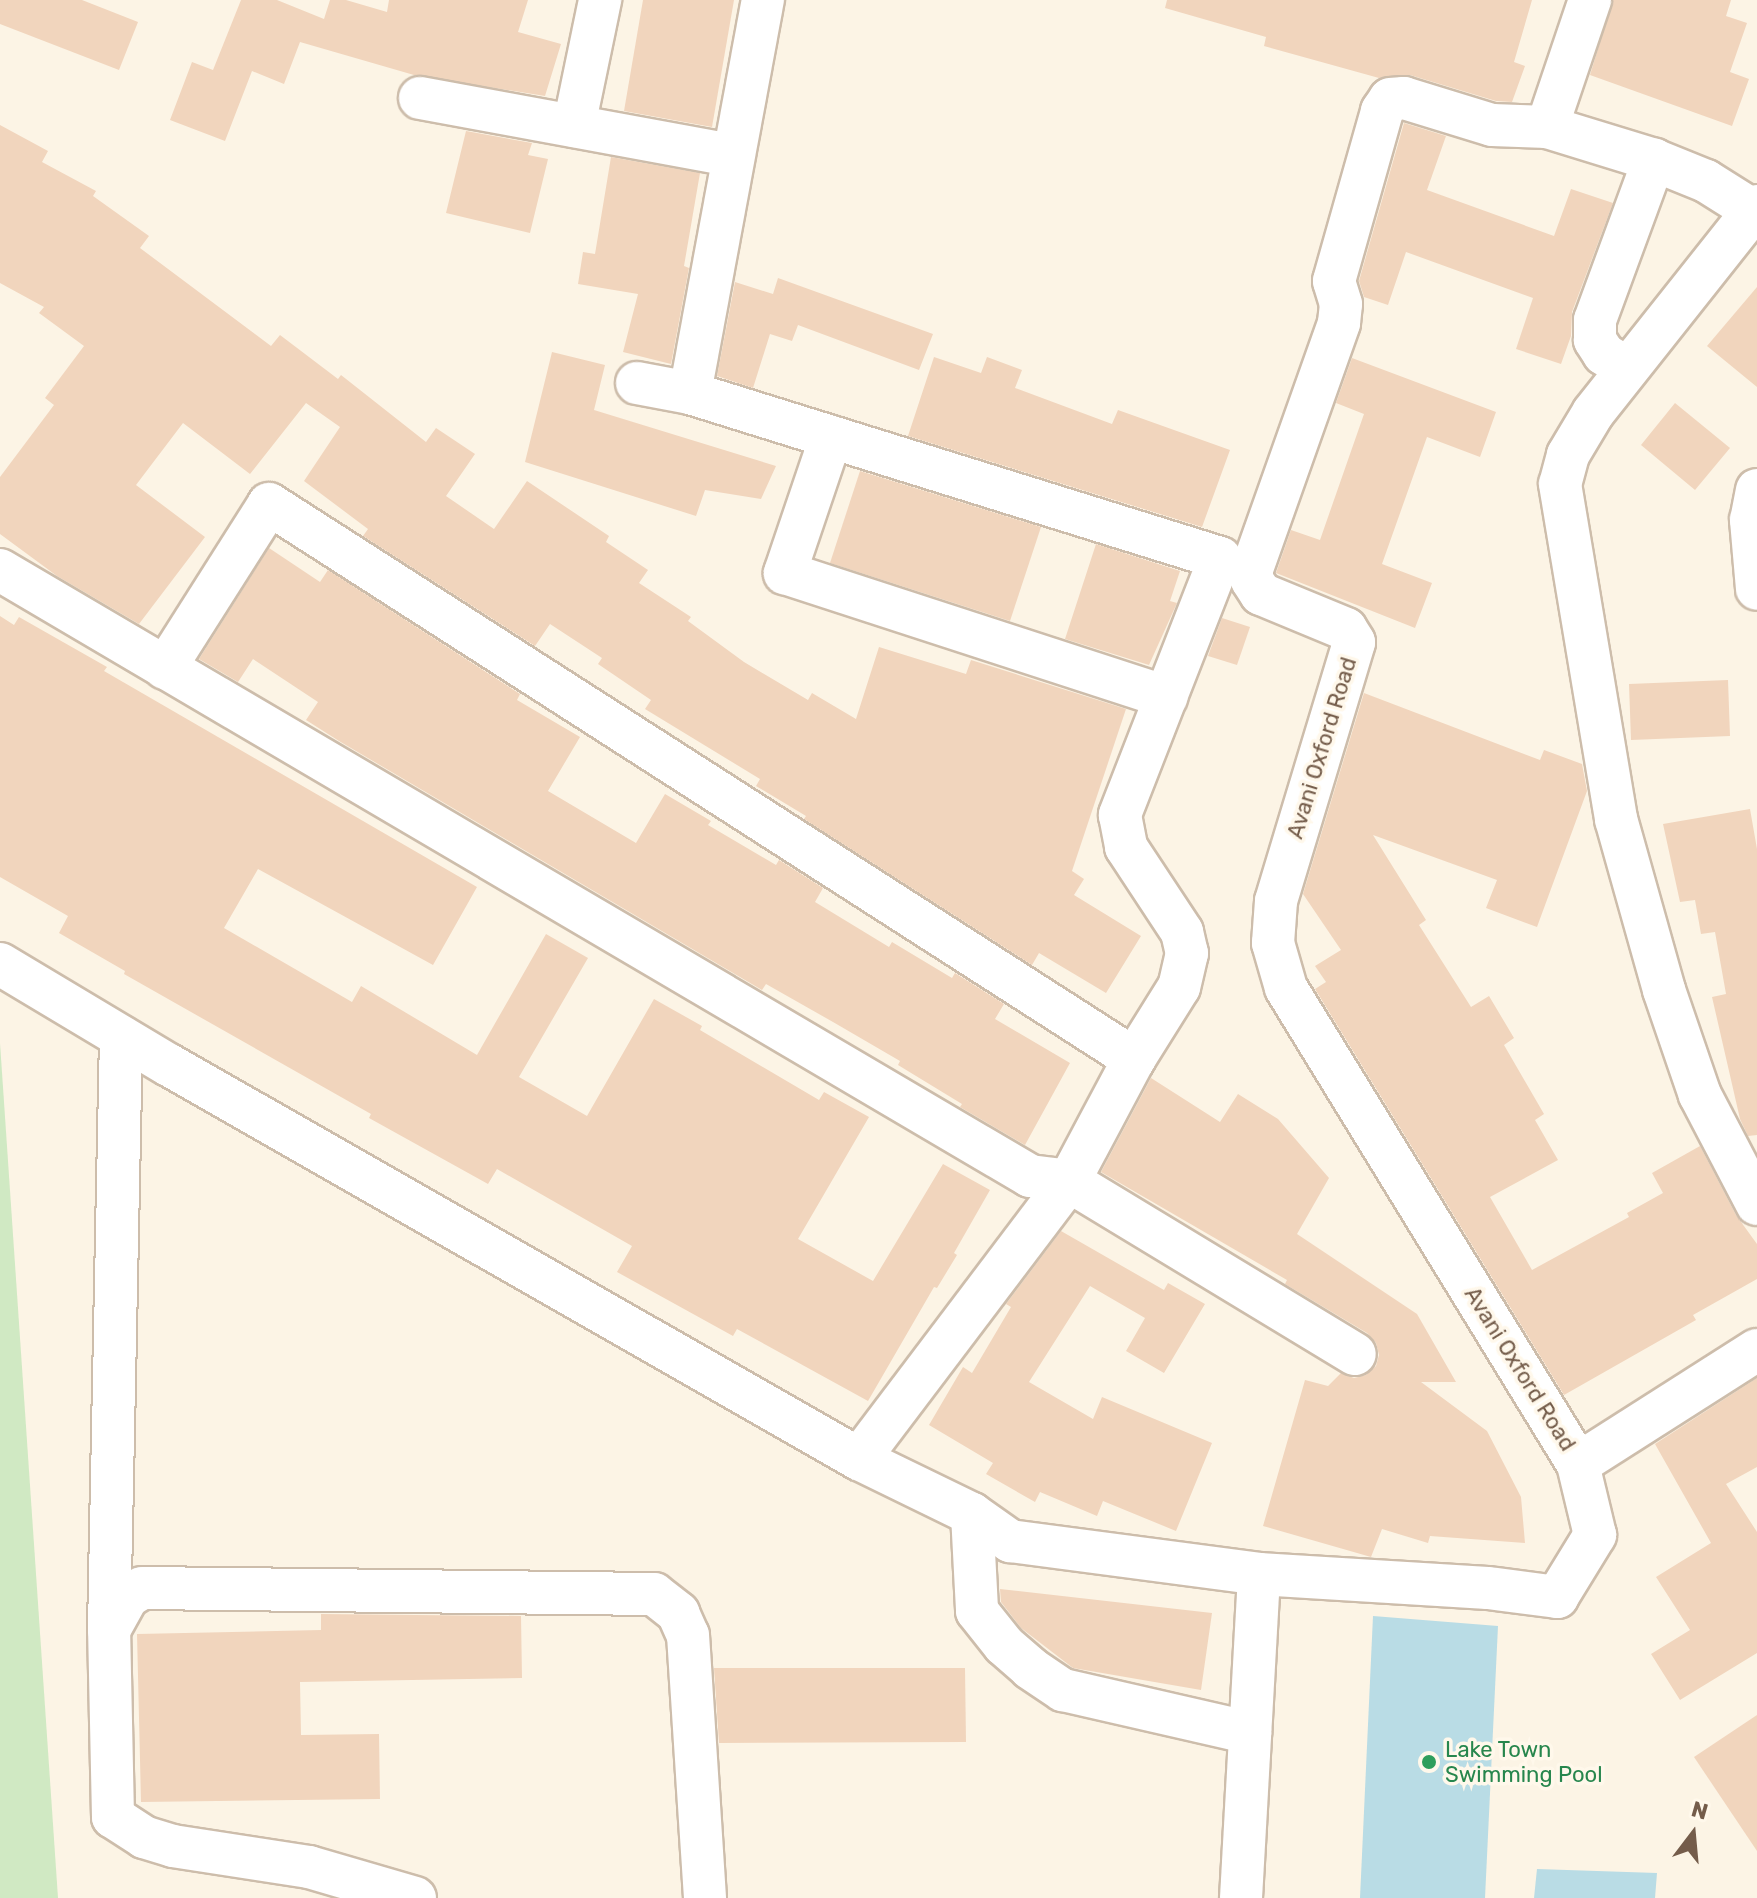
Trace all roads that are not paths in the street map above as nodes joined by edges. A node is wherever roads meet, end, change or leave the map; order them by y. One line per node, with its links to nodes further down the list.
1 (600, 0): 5 (street)
2 (763, 0): 7 (street)
3 (1590, 0): 6 (street)
4 (420, 98): 5 (street)
5 (574, 126): 7 (street)
6 (1547, 127): 8 (street, Avani Oxford Road); 27 (street, Avani Oxford Road)
7 (732, 155): 12 (street)
8 (1654, 160): 9 (street, Avani Oxford Road); 10 (street)
9 (1754, 208): 10 (street, Avani Oxford Road)
10 (1627, 368): 23 (street, Avani Oxford Road)
11 (637, 383): 12 (street)
12 (690, 393): 13 (street)
13 (831, 437): 18 (street); 18 (street)
14 (1757, 490): 16 (street)
15 (0, 570): 17 (street)
16 (1757, 589)
17 (165, 668): 21 (street); 22 (street)
18 (1166, 697): 21 (street)
19 (0, 964): 20 (street)
20 (121, 1037): 26 (street); 30 (street)
21 (1134, 1059): 22 (street)
22 (1069, 1181): 25 (street); 26 (street)
23 (1757, 1204)
24 (1757, 1350): 27 (street, Avani Oxford Road)
25 (1355, 1354)
26 (859, 1459): 28 (street)
27 (1578, 1464): 29 (street, Avani Oxford Road)
28 (972, 1514): 29 (street); 31 (street)
29 (1259, 1574): 31 (street)
30 (109, 1630): 32 (street); 33 (street)
31 (1250, 1733): 34 (street)
32 (415, 1898)
33 (705, 1898)
34 (1241, 1898)

